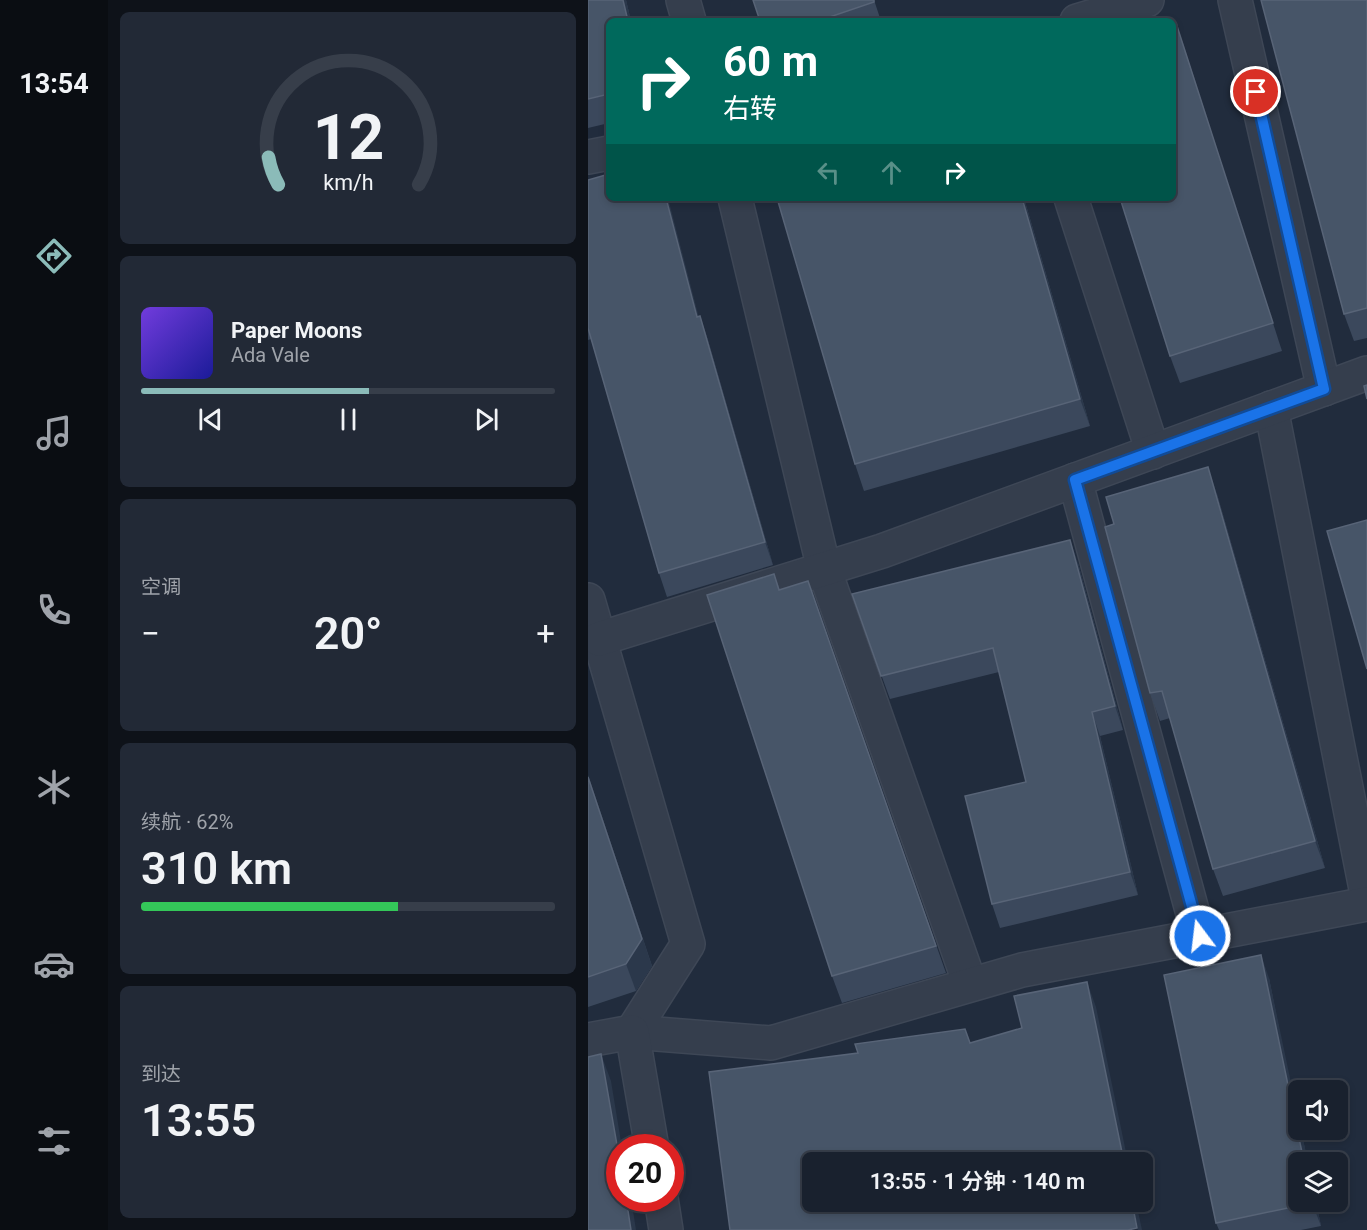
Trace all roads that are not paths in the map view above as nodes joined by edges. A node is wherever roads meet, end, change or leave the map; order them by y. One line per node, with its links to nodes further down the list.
1 (683, 0): 4 (lane)
2 (1148, 0): 5 (lane)
3 (1235, 0): 11 (lane)
4 (688, 18)
5 (1087, 18)
6 (606, 154): 7 (lane)
7 (588, 157)
8 (736, 201): 15 (lane)
9 (1072, 201): 13 (lane)
10 (1367, 373): 11 (lane)
11 (1324, 389): 12 (lane)
12 (1271, 408): 13 (lane); 18 (lane)
13 (1153, 452): 14 (lane)
14 (1075, 480): 15 (lane); 20 (lane)
15 (824, 569): 17 (lane); 21 (lane)
16 (588, 600): 17 (lane)
17 (599, 639): 22 (lane)
18 (1367, 894)
19 (1367, 904): 20 (lane)
20 (1200, 936): 21 (lane)
21 (970, 984): 22 (lane)
22 (632, 1032): 23 (lane); 24 (lane)
23 (588, 1040)
24 (650, 1134)
25 (663, 1212): 26 (lane)
26 (666, 1230)

